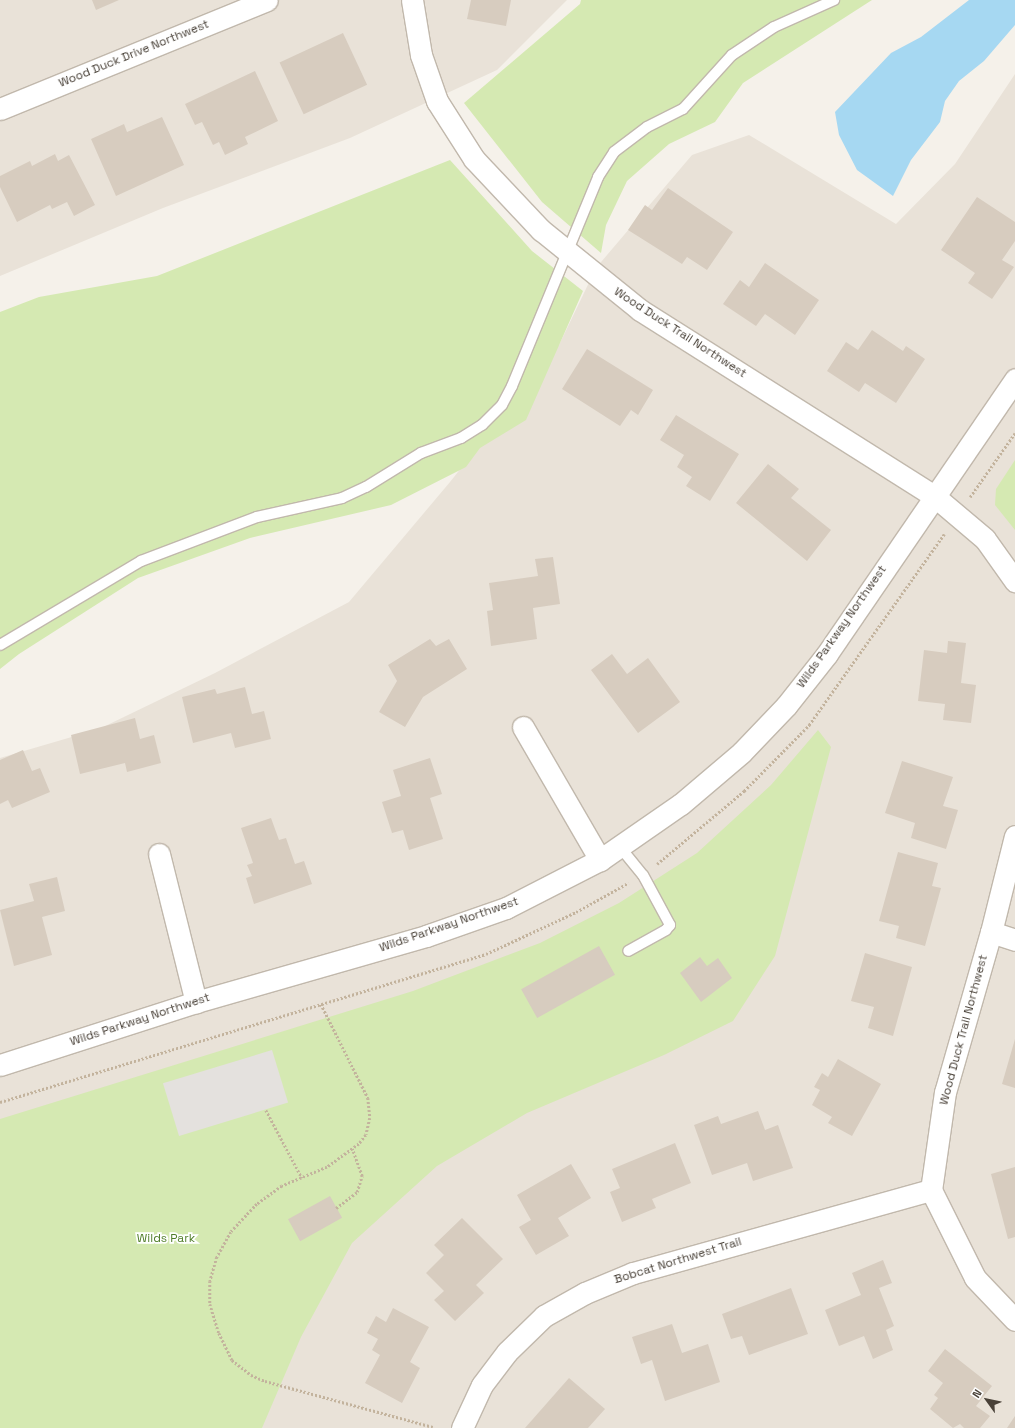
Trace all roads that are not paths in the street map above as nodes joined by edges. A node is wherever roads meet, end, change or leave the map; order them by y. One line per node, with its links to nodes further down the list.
1 (267, 0): 4 (street, Wood Duck Drive Northwest)
2 (412, 0): 5 (street, Wood Duck Trail Northwest)
3 (834, 0): 5 (lane)
4 (0, 109)
5 (567, 253): 7 (street, Wood Duck Trail Northwest); 9 (lane)
6 (1015, 379): 7 (street, Wilds Parkway Northwest)
7 (933, 495): 8 (street, Wood Duck Trail Northwest); 12 (street, Wilds Parkway Northwest)
8 (1015, 581)
9 (0, 645)
10 (523, 726): 14 (street)
11 (1015, 836): 15 (street, Wood Duck Trail Northwest)
12 (620, 847): 14 (street, Wilds Parkway Northwest); 17 (lane)
13 (159, 854): 18 (street)
14 (600, 860): 18 (street, Wilds Parkway Northwest)
15 (991, 932): 16 (street); 20 (street, Wood Duck Trail Northwest)
16 (1015, 940)
17 (628, 951)
18 (196, 1002): 19 (street, Wilds Parkway Northwest)
19 (0, 1065)
20 (931, 1190): 21 (street); 22 (street, Bobcat Northwest Trail)
21 (1015, 1320)
22 (462, 1428)

